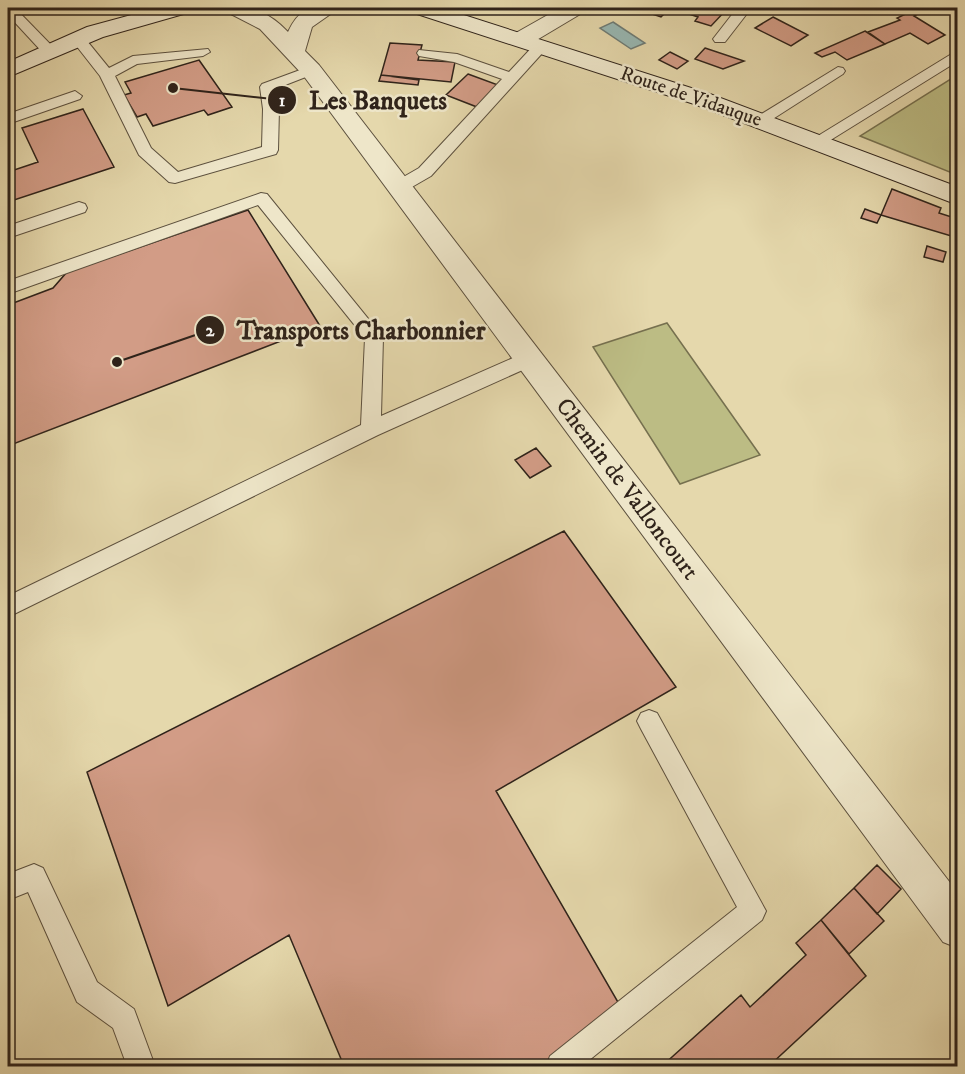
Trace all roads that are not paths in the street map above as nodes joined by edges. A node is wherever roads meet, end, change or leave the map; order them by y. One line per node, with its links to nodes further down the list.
1 (8, 8): 13 (lane)
2 (121, 8): 10 (street)
3 (179, 8): 10 (street)
4 (237, 8): 9 (street, Chemin de Valloncourt)
5 (324, 8): 17 (street)
6 (422, 8): 12 (street, Route de Vidauque)
7 (574, 8): 12 (street)
8 (735, 8): 11 (lane)
9 (265, 16): 17 (street, Chemin de Valloncourt)
10 (86, 36): 13 (street); 20 (lane)
11 (720, 39)
12 (532, 43): 21 (lane); 24 (street, Route de Vidauque)
13 (50, 52): 18 (street)
14 (203, 52): 20 (lane)
15 (424, 53): 21 (lane)
16 (957, 54): 25 (lane)
17 (302, 62): 20 (lane); 26 (street, Chemin de Valloncourt)
18 (8, 70)
19 (838, 71): 24 (lane)
20 (108, 75)
21 (512, 78): 26 (lane)
22 (75, 96): 23 (lane)
23 (8, 119)
24 (760, 121): 25 (street, Route de Vidauque)
25 (816, 142): 27 (street, Route de Vidauque)
26 (399, 187): 31 (street, Chemin de Valloncourt)
27 (957, 197)
28 (79, 208): 29 (lane)
29 (8, 232)
30 (8, 288): 32 (lane)
31 (529, 359): 32 (lane); 36 (street, Chemin de Valloncourt)
32 (370, 429): 33 (lane)
33 (8, 607)
34 (649, 721): 38 (lane)
35 (8, 887): 37 (lane)
36 (957, 927)
37 (141, 1066)
38 (560, 1066)

